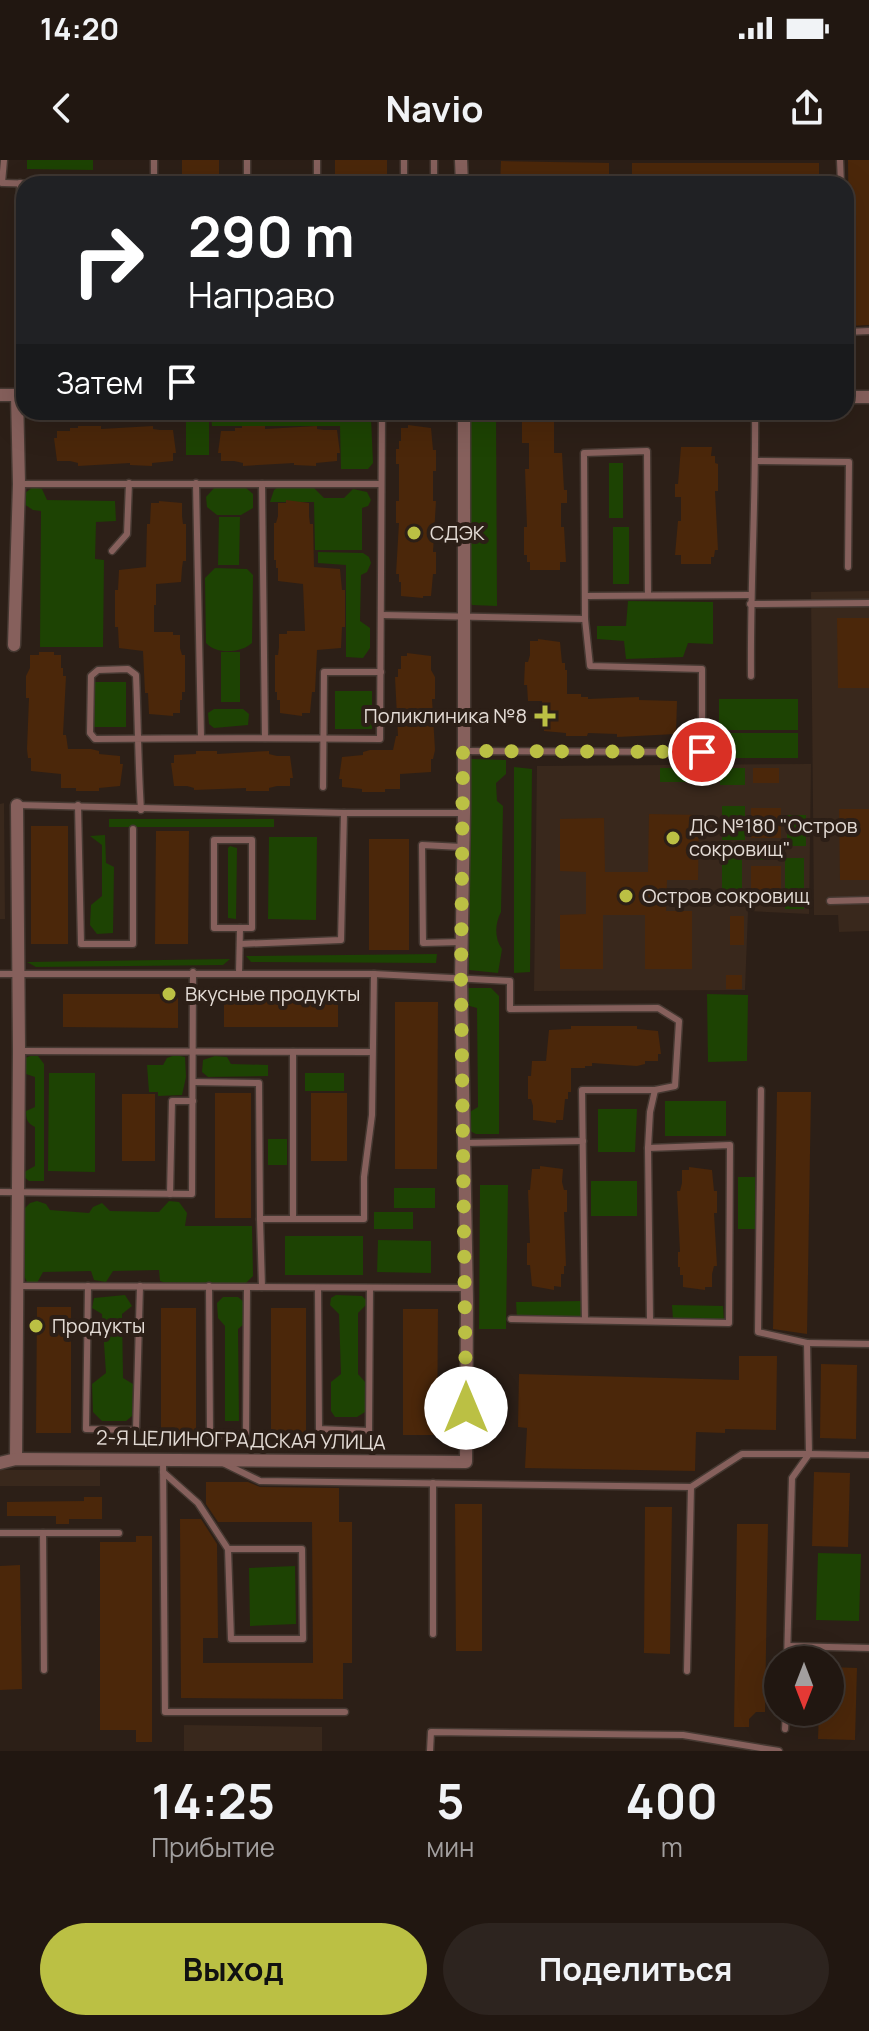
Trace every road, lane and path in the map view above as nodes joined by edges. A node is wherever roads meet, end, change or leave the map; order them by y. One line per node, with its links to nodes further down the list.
1 (4, 160): 2 (lane)
2 (2, 182)
3 (20, 420): 10 (street)
4 (382, 420): 12 (lane)
5 (464, 420): 21 (street)
6 (755, 420): 7 (lane)
7 (756, 461): 14 (lane); 16 (lane)
8 (129, 483): 9 (lane); 10 (lane); 13 (lane)
9 (196, 483): 11 (lane); 26 (lane)
10 (19, 484): 23 (street)
11 (262, 484): 12 (lane); 28 (lane)
12 (381, 484): 20 (lane)
13 (112, 551)
14 (848, 567)
15 (648, 595): 16 (lane); 17 (lane); 17 (lane)
16 (750, 595): 19 (lane)
17 (586, 596): 22 (lane)
18 (869, 603): 19 (lane)
19 (750, 604): 25 (lane)
20 (382, 615): 21 (lane); 24 (lane)
21 (464, 618): 22 (lane); 30 (street)
22 (585, 619): 30 (lane)
23 (14, 645)
24 (381, 672): 29 (lane); 29 (lane)
25 (751, 676)
26 (201, 737): 27 (lane); 28 (lane)
27 (138, 738): 27 (lane); 34 (lane)
28 (265, 738): 29 (lane)
29 (322, 739): 31 (lane)
30 (463, 751): 36 (street)
31 (323, 787)
32 (17, 805): 33 (lane); 47 (street)
33 (78, 805): 34 (lane); 37 (lane)
34 (141, 810): 35 (lane)
35 (344, 813): 36 (lane); 43 (lane)
36 (464, 813): 38 (street)
37 (133, 829)
38 (464, 847): 42 (street); 42 (lane)
39 (869, 900): 40 (lane)
40 (830, 901)
41 (240, 928): 41 (lane); 43 (lane)
42 (461, 942): 49 (street)
43 (240, 944): 45 (lane)
44 (193, 972): 45 (lane); 47 (lane); 53 (lane)
45 (239, 973): 48 (lane)
46 (0, 974): 47 (lane)
47 (18, 974): 50 (street)
48 (374, 974): 49 (lane); 52 (lane)
49 (461, 979): 55 (lane); 59 (street)
50 (19, 1051): 53 (lane); 62 (street)
51 (293, 1052): 52 (lane); 53 (lane); 64 (lane)
52 (372, 1052): 64 (lane)
53 (193, 1053): 54 (lane)
54 (193, 1082): 57 (lane); 65 (lane)
55 (655, 1090): 58 (lane); 60 (lane)
56 (761, 1090): 78 (lane)
57 (193, 1101): 63 (lane); 63 (lane)
58 (583, 1141): 59 (lane); 76 (lane)
59 (463, 1143): 74 (street)
60 (648, 1148): 77 (lane); 77 (lane)
61 (0, 1192): 62 (lane)
62 (19, 1192): 63 (lane); 66 (street)
63 (170, 1194)
64 (293, 1218): 65 (lane)
65 (260, 1219): 70 (lane)
66 (17, 1286): 67 (lane); 82 (street)
67 (88, 1286): 68 (lane); 68 (lane)
68 (140, 1286): 69 (lane)
69 (209, 1286): 71 (lane); 71 (lane)
70 (262, 1287): 71 (lane); 72 (lane)
71 (247, 1288)
72 (318, 1288): 73 (lane); 73 (lane)
73 (370, 1288): 74 (lane)
74 (466, 1288): 83 (street, 2-Я ЦЕЛИНОГРАДСКАЯ УЛИЦА)
75 (511, 1319): 76 (lane)
76 (585, 1320): 77 (lane)
77 (650, 1320)
78 (807, 1343): 79 (lane); 80 (lane)
79 (869, 1344)
80 (809, 1454): 81 (lane); 87 (lane); 93 (lane)
81 (869, 1455)
82 (16, 1459): 84 (street, 2-Я ЦЕЛИНОГРАДСКАЯ УЛИЦА); 85 (street, 2-Я ЦЕЛИНОГРАДСКАЯ УЛИЦА)
83 (216, 1460): 85 (street, 2-Я ЦЕЛИНОГРАДСКАЯ УЛИЦА); 86 (lane)
84 (0, 1463)
85 (163, 1466): 91 (lane); 98 (lane)
86 (433, 1483): 87 (lane); 92 (lane)
87 (691, 1487): 97 (lane)
88 (0, 1533): 89 (lane)
89 (43, 1533): 90 (lane); 96 (lane)
90 (119, 1533)
91 (228, 1549): 91 (lane)
92 (433, 1634)
93 (788, 1646)
94 (844, 1647): 95 (lane)
95 (869, 1648)
96 (44, 1670)
97 (687, 1671)
98 (345, 1712)
99 (785, 1726): 100 (lane)
100 (785, 1729)
101 (430, 1751): 102 (lane)
102 (779, 1751)

